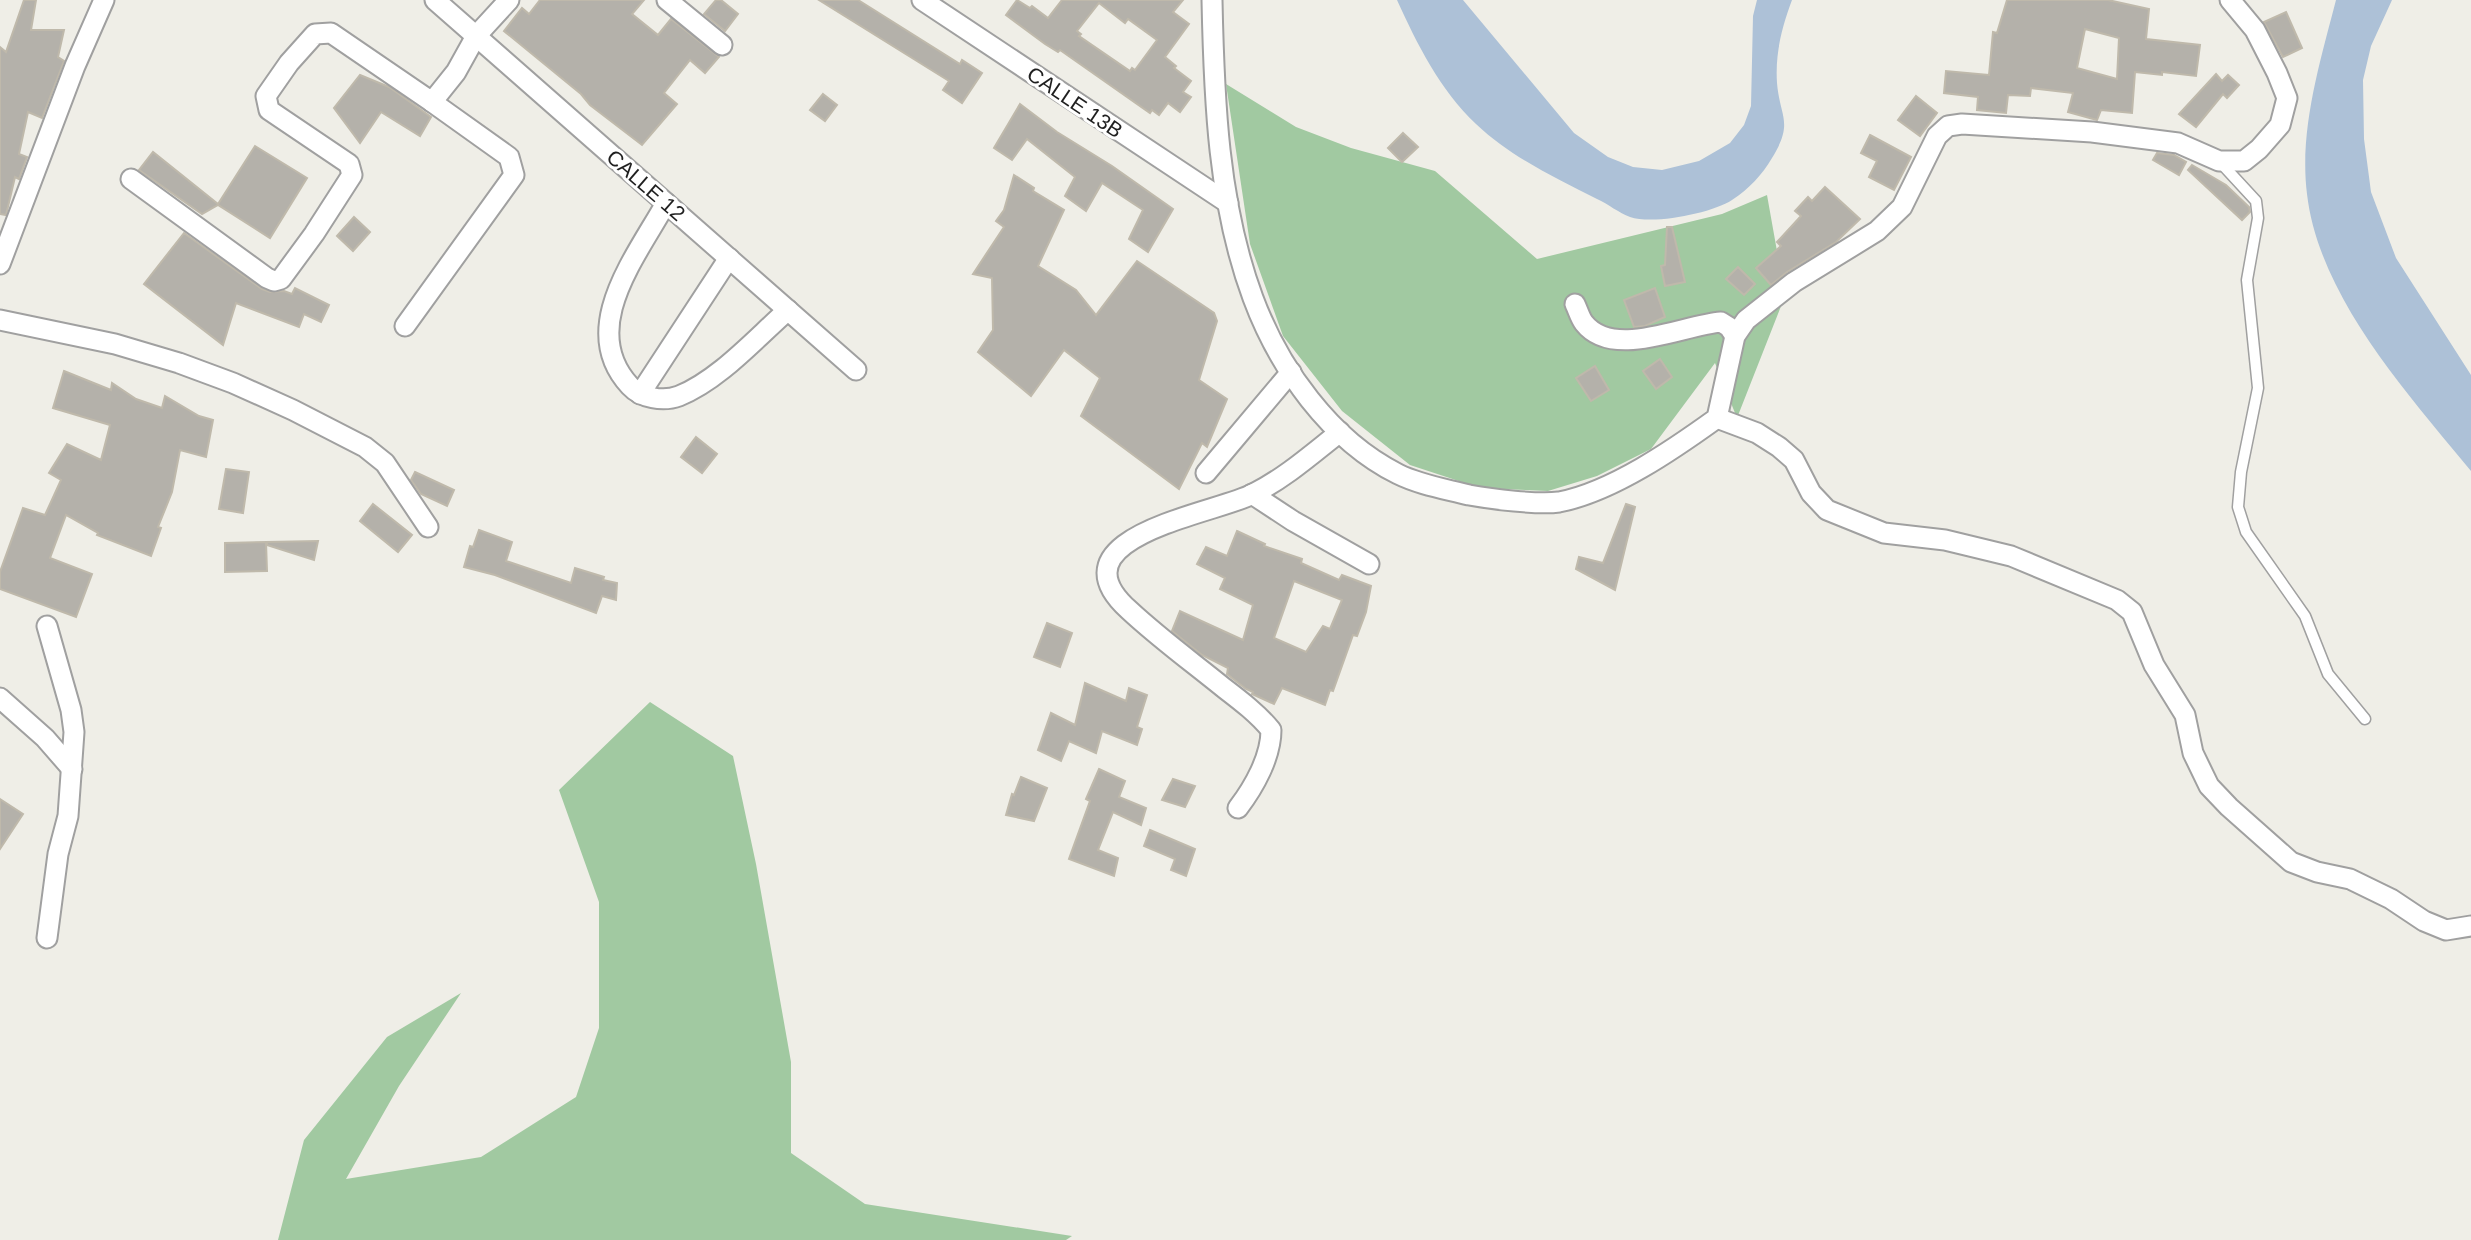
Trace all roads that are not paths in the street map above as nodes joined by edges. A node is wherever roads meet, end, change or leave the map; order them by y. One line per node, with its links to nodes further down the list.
1 (104, 0): 16 (street)
2 (435, 0): 8 (street, CALLE 12)
3 (509, 0): 8 (street)
4 (667, 0): 9 (street)
5 (922, 0): 14 (street, CALLE 13B)
6 (1212, 0): 14 (street)
7 (2230, 0): 11 (street)
8 (476, 36): 10 (street); 13 (street, CALLE 12)
9 (722, 45)
10 (432, 102): 12 (street); 20 (street)
11 (2219, 160): 21 (street); 33 (lane)
12 (131, 178)
13 (666, 203): 15 (street, CALLE 12); 24 (street)
14 (1228, 203): 23 (street)
15 (729, 258): 18 (street, CALLE 12); 24 (street)
16 (0, 264)
17 (1575, 304): 21 (street)
18 (788, 310): 22 (street, CALLE 12); 24 (street)
19 (0, 320): 29 (street)
20 (405, 326)
21 (1734, 336): 25 (street)
22 (856, 370)
23 (1291, 372): 26 (street); 27 (street)
24 (640, 394)
25 (1717, 418): 26 (street); 36 (street)
26 (1340, 432): 28 (street)
27 (1206, 473)
28 (1252, 494): 30 (street); 35 (street)
29 (428, 527)
30 (1369, 565)
31 (47, 626): 34 (street)
32 (0, 698): 34 (street)
33 (2365, 719)
34 (72, 769): 37 (street)
35 (1238, 808)
36 (2471, 926)
37 (47, 938)

